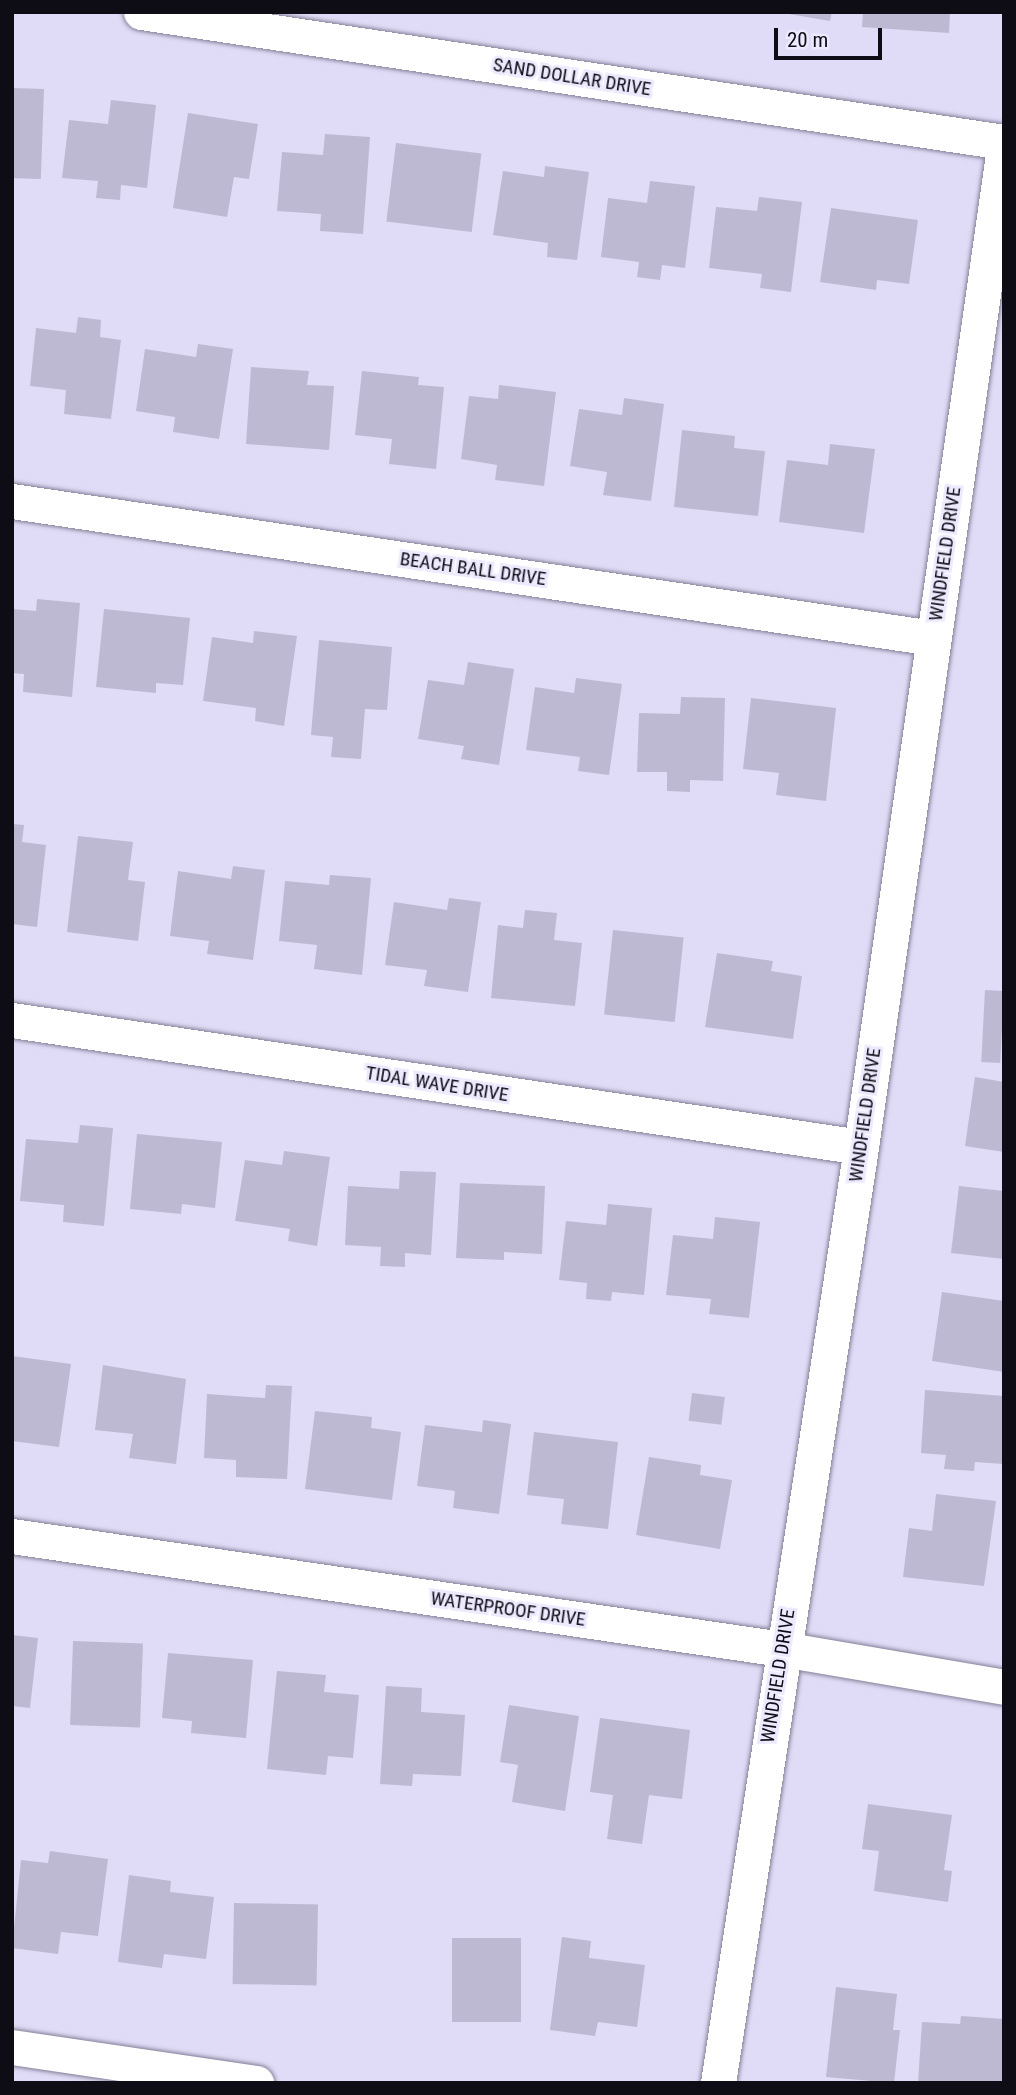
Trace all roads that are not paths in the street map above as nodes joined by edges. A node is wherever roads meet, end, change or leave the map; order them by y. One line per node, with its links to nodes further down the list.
1 (141, 12): 2 (street, SAND DOLLAR DRIVE)
2 (1004, 145): 4 (street, WINDFIELD DRIVE)
3 (12, 501): 4 (street, BEACH BALL DRIVE)
4 (933, 638): 6 (street, WINDFIELD DRIVE)
5 (12, 1020): 6 (street, TIDAL WAVE DRIVE)
6 (861, 1147): 8 (street, WINDFIELD DRIVE)
7 (12, 1536): 8 (street, WATERPROOF DRIVE)
8 (782, 1649): 9 (street, WATERPROOF DRIVE); 12 (street, WINDFIELD DRIVE)
9 (1004, 1687)
10 (12, 2047): 11 (street)
11 (256, 2083)
12 (718, 2083)

